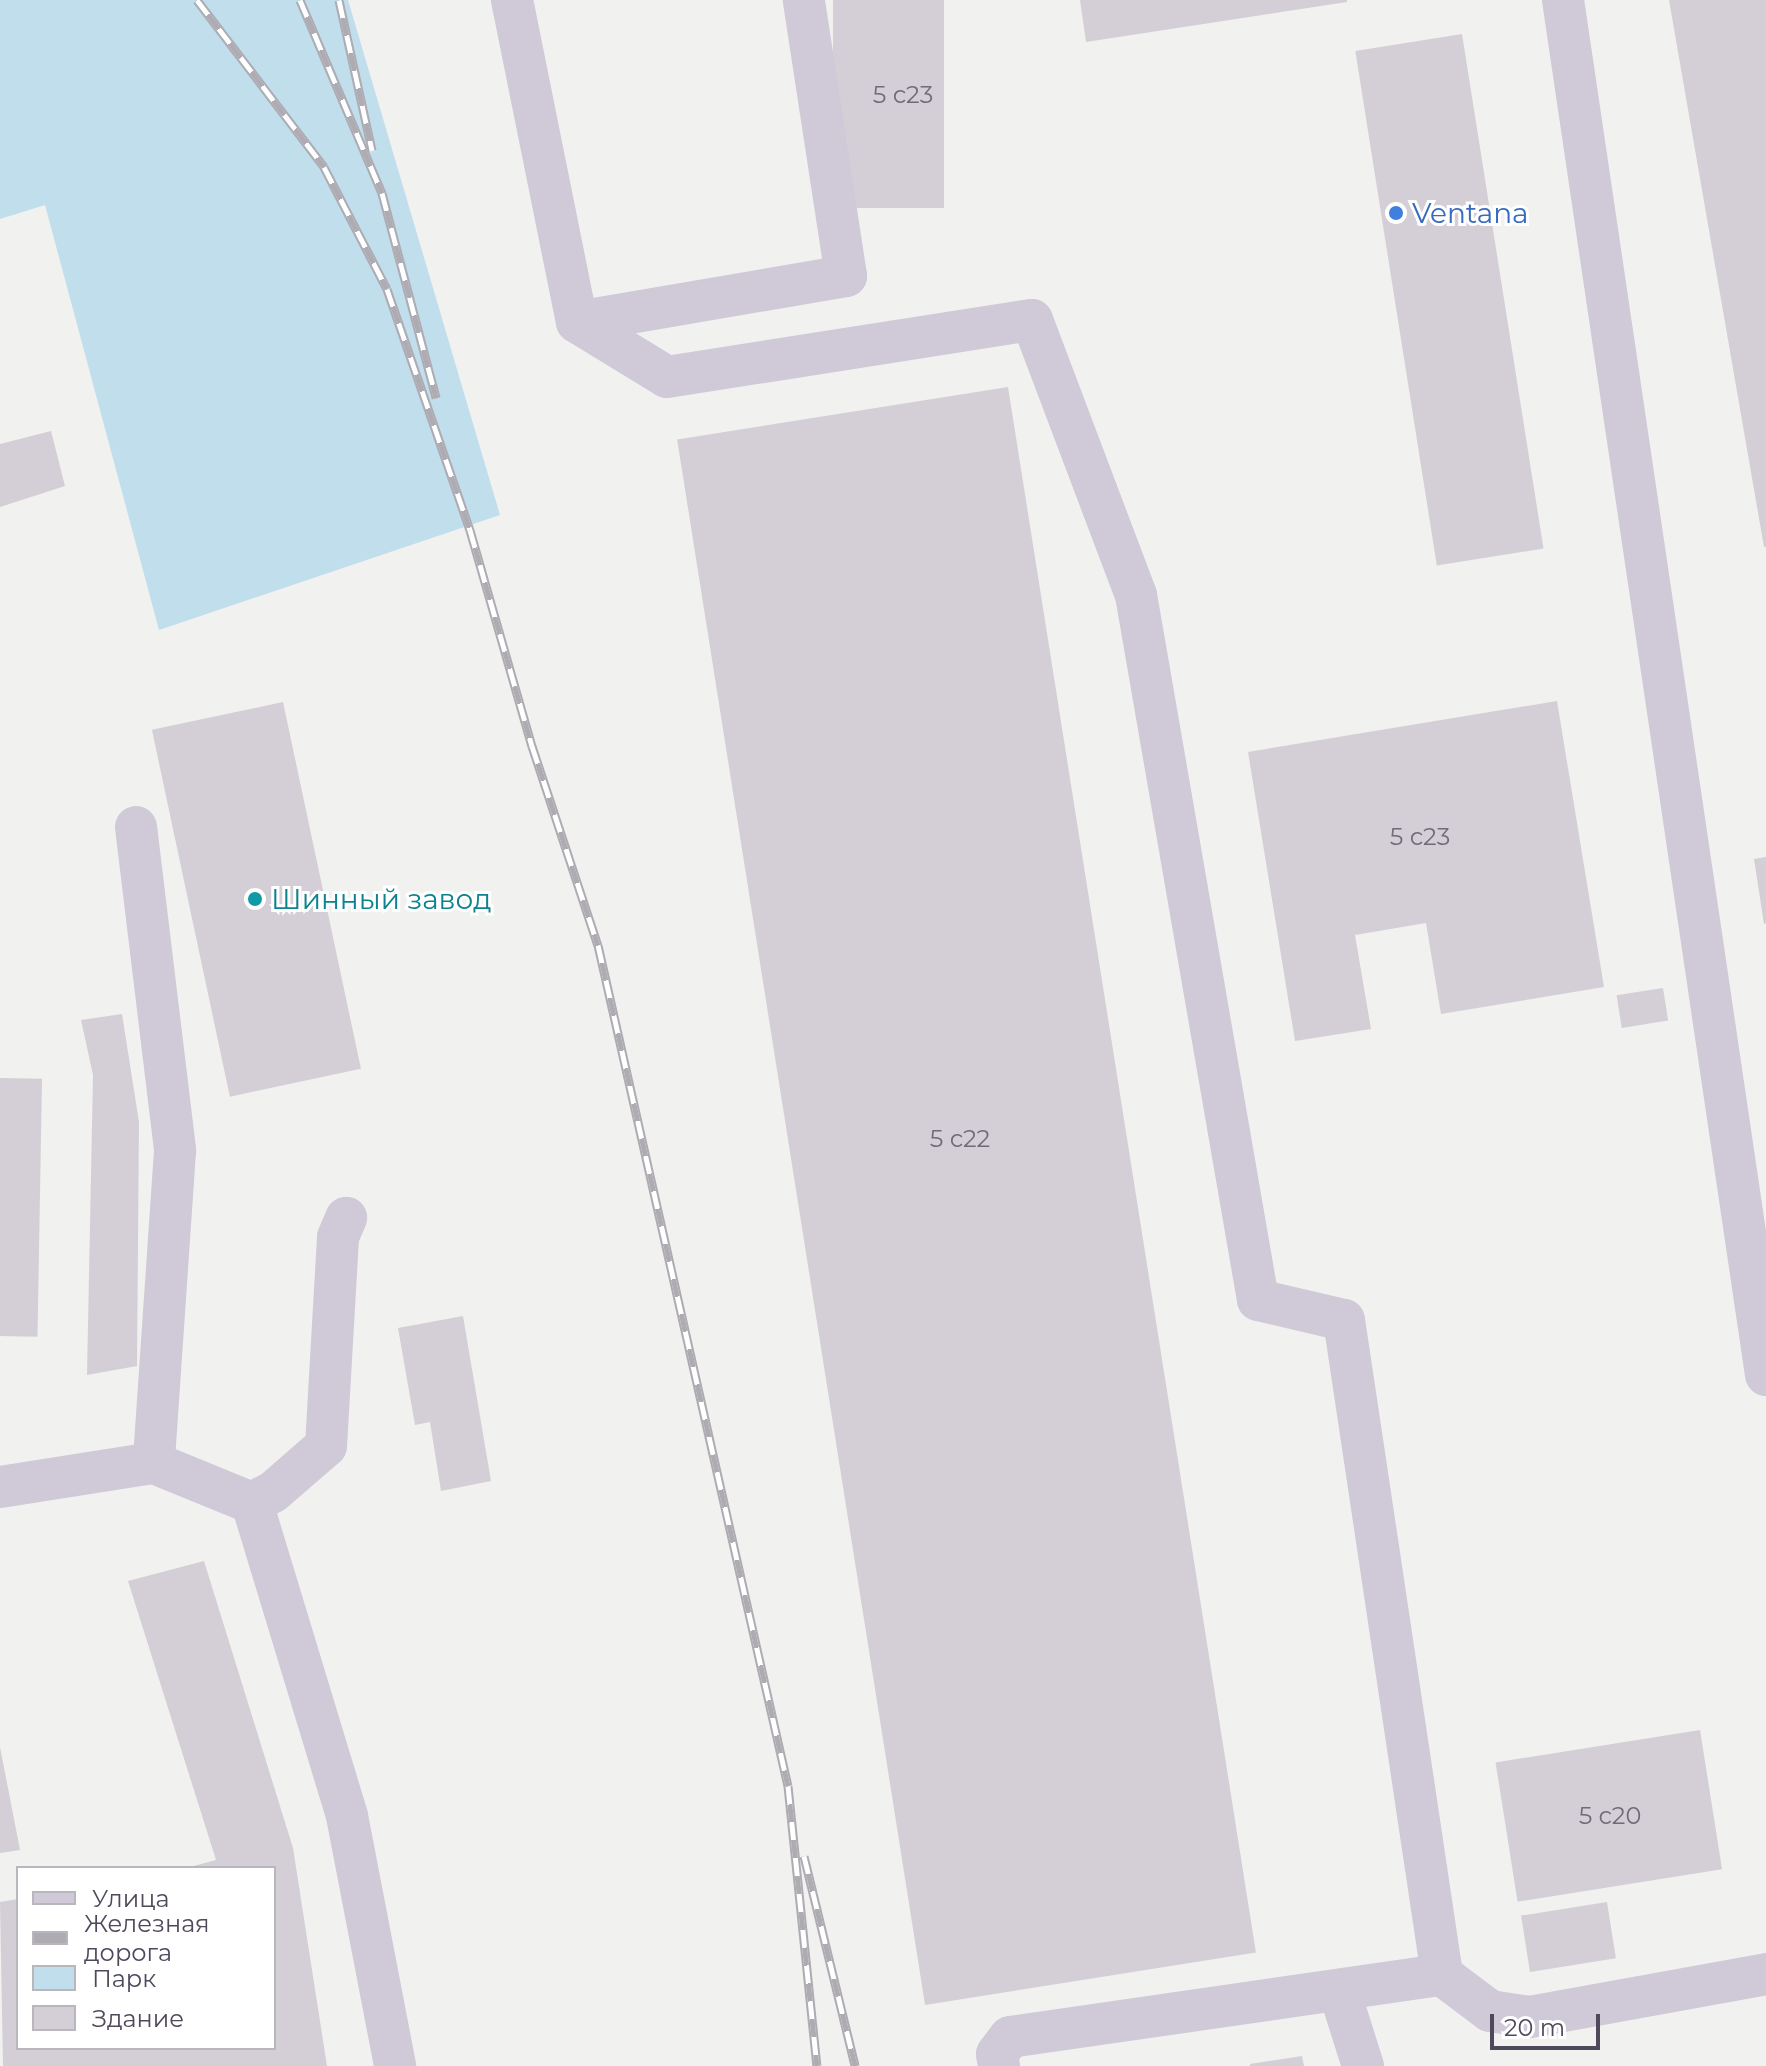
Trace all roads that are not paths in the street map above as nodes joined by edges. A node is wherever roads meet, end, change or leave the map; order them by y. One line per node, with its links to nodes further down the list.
1 (512, 0): 4 (street)
2 (804, 0): 4 (street)
3 (1563, 0): 7 (street)
4 (577, 322): 12 (street)
5 (136, 827): 8 (street)
6 (346, 1218): 10 (street)
7 (1766, 1375)
8 (154, 1463): 9 (street); 10 (street)
9 (0, 1487)
10 (252, 1503): 14 (street)
11 (1766, 1974): 12 (street)
12 (1442, 1975): 13 (street)
13 (1339, 1990): 15 (street); 16 (street)
14 (395, 2066)
15 (999, 2066)
16 (1363, 2066)

